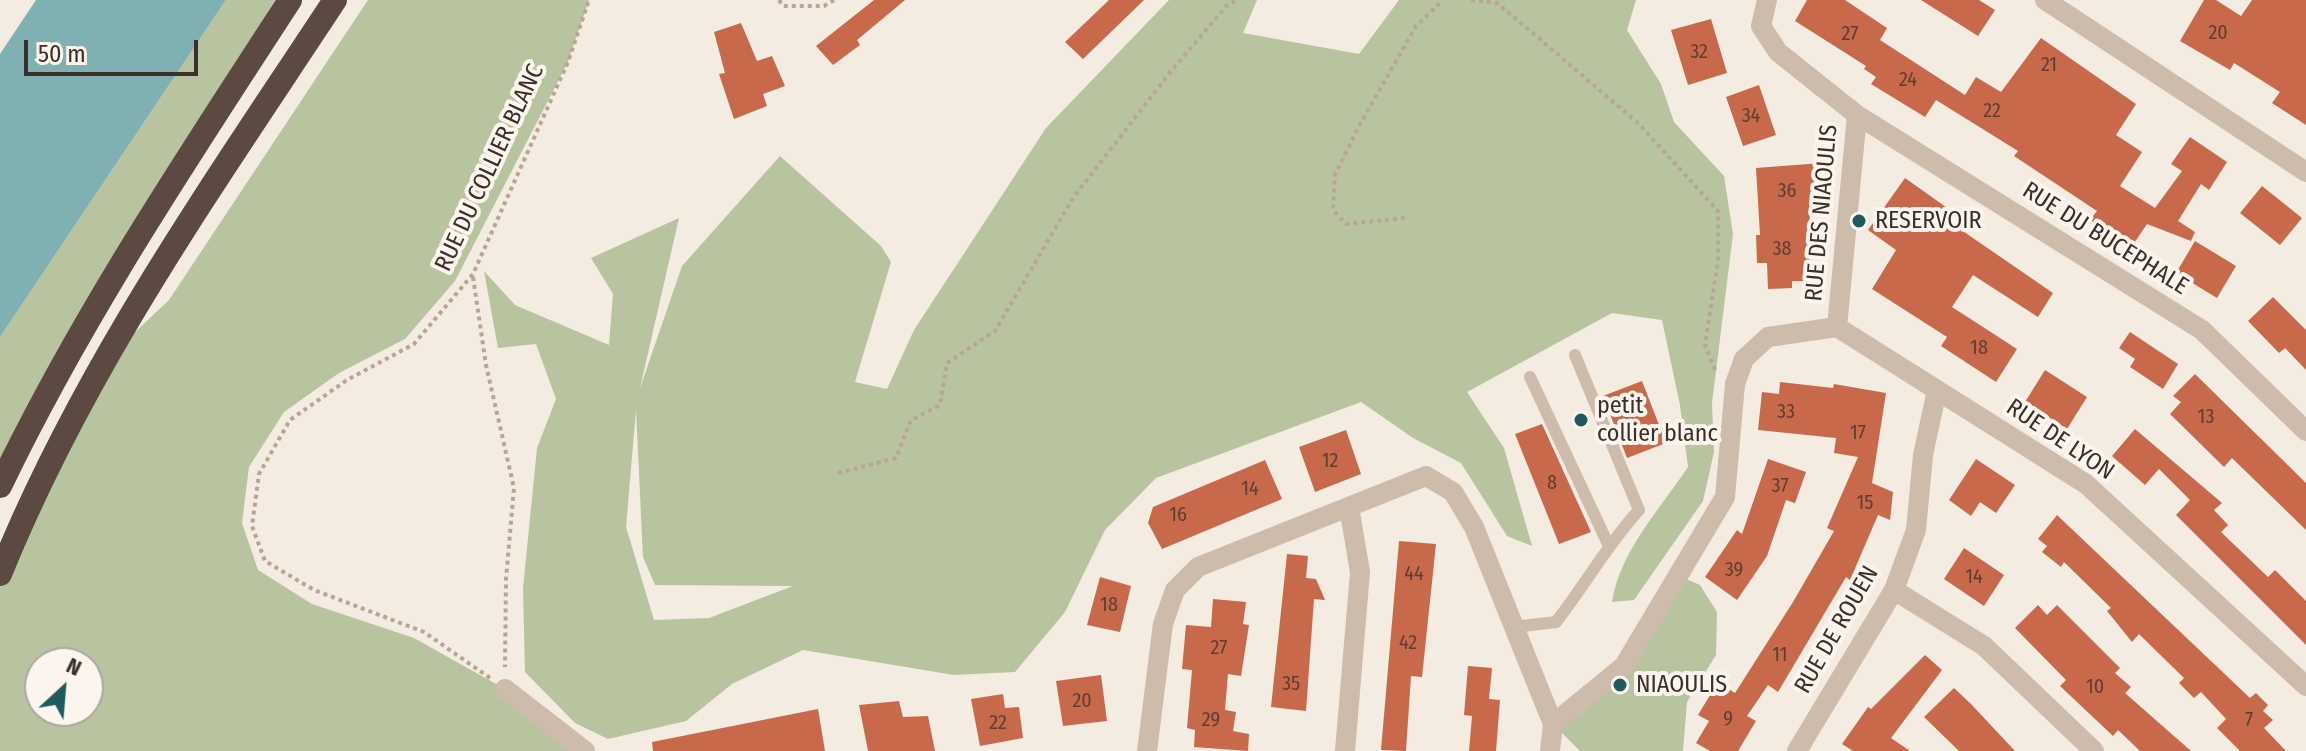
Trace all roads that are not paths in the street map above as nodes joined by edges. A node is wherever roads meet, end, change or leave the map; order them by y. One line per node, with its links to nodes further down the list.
1 (290, 0): 12 (highway)
2 (335, 0): 15 (highway)
3 (1767, 0): 5 (street, RUE DES NIAOULIS)
4 (2045, 0): 6 (street)
5 (1857, 115): 7 (street, RUE DES NIAOULIS); 11 (street, RUE DU BUCEPHALE)
6 (2306, 172)
7 (1837, 327): 10 (street, RUE DE LYON); 20 (street, RUE DES NIAOULIS)
8 (1575, 355): 14 (lane)
9 (1530, 377): 14 (lane)
10 (1937, 390): 16 (street, RUE DE ROUEN); 18 (street, RUE DE LYON)
11 (2306, 431)
12 (0, 486)
13 (1349, 507): 17 (street); 22 (street); 23 (street)
14 (1608, 544): 17 (lane)
15 (0, 574)
16 (1894, 590): 25 (street, RUE DE ROUEN); 26 (street)
17 (1514, 627): 20 (street)
18 (2306, 686)
19 (505, 689): 21 (street)
20 (1553, 724): 24 (street)
21 (585, 751)
22 (1147, 751)
23 (1345, 751)
24 (1550, 751)
25 (1797, 751)
26 (2094, 751)

